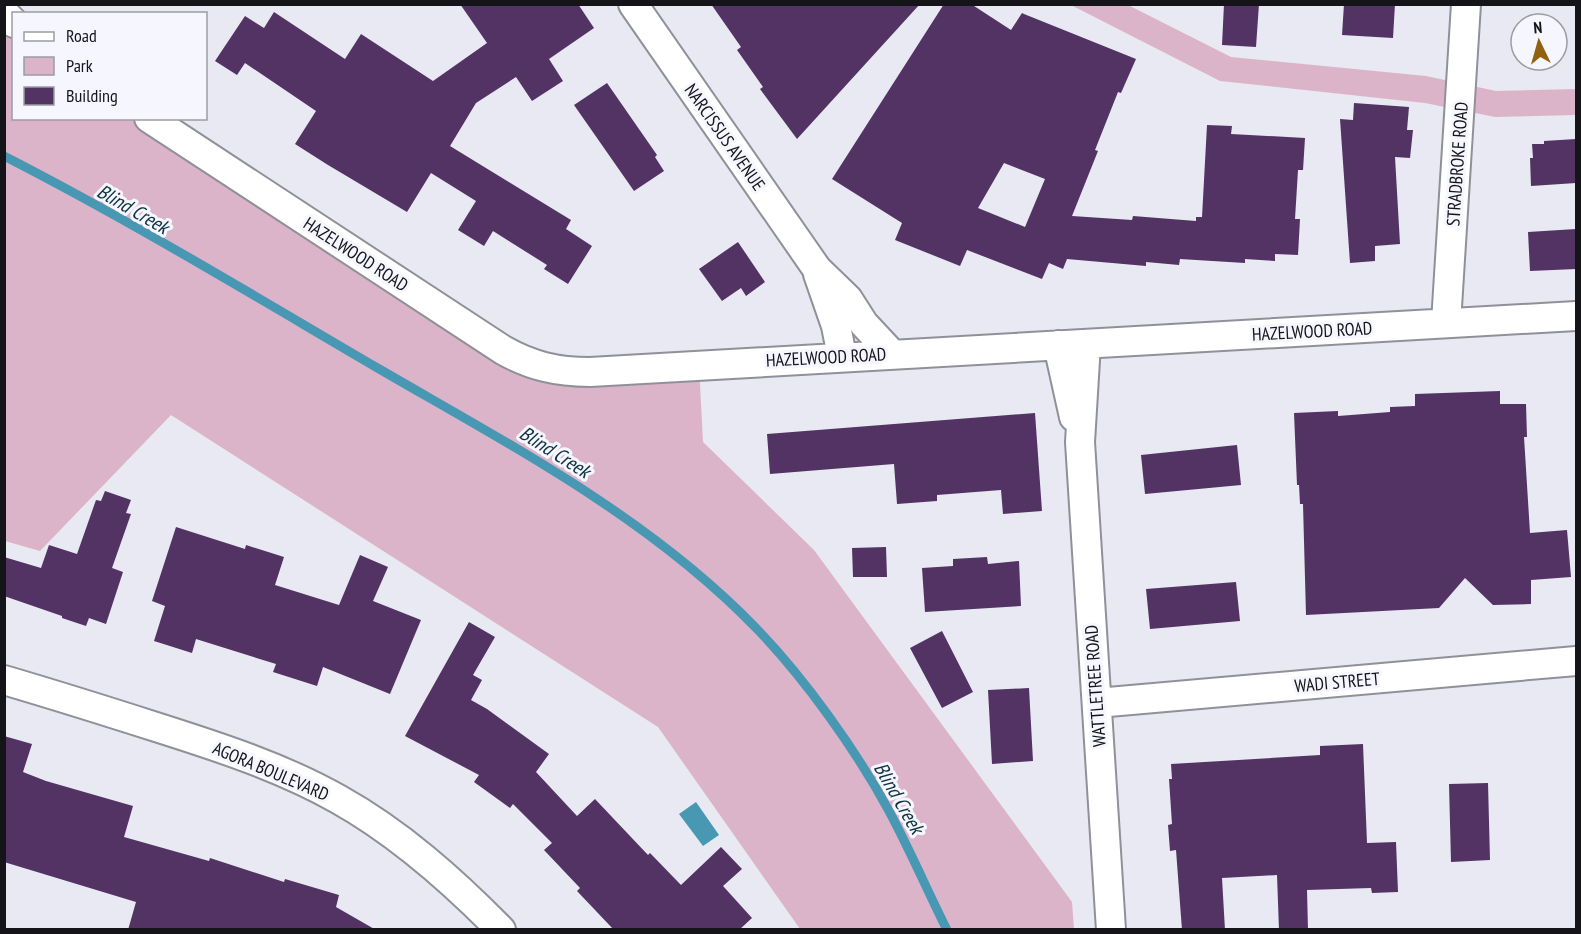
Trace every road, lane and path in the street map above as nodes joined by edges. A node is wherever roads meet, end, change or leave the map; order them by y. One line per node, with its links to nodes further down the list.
1 (633, 4): 4 (street, NARCISSUS AVENUE)
2 (1466, 4): 6 (street, STRADBROKE ROAD)
3 (152, 120): 9 (street, HAZELWOOD ROAD)
4 (817, 269): 8 (street, NARCISSUS AVENUE); 9 (street, NARCISSUS AVENUE)
5 (1576, 316): 6 (street, HAZELWOOD ROAD)
6 (1446, 323): 7 (street, HAZELWOOD ROAD)
7 (1072, 344): 8 (street, HAZELWOOD ROAD); 12 (street, WATTLETREE ROAD)
8 (892, 354): 9 (street, HAZELWOOD ROAD)
9 (842, 356)
10 (1576, 661): 12 (street, WADI STREET)
11 (4, 680): 13 (street, AGORA BOULEVARD)
12 (1097, 703): 14 (street, WATTLETREE ROAD)
13 (501, 930)
14 (1111, 930)

